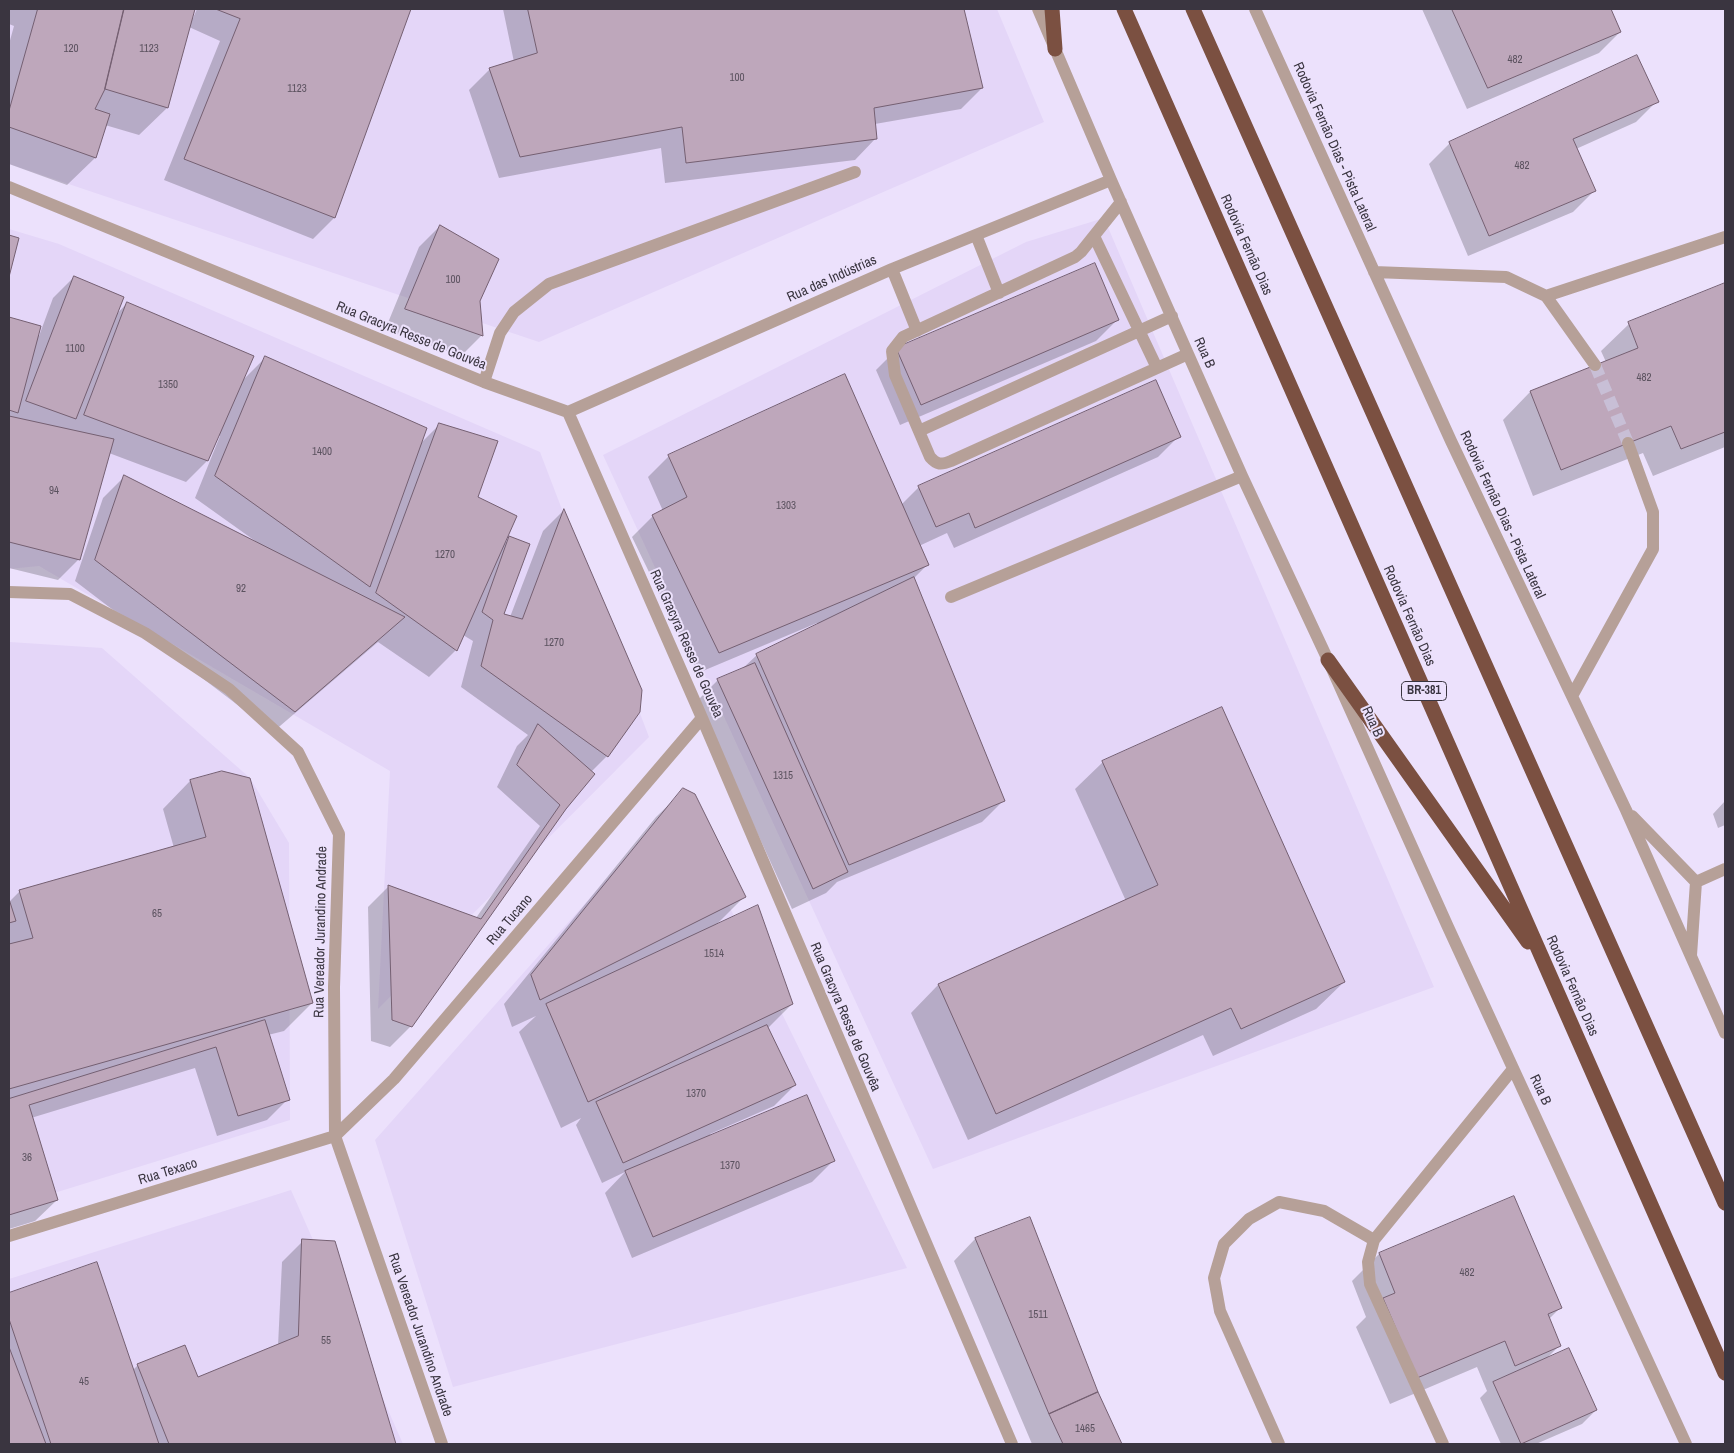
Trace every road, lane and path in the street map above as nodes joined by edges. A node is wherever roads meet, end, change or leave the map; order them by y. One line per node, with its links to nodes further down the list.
1 (1038, 9): 6 (street, Rua B)
2 (1052, 9): 6 (highway)
3 (1124, 9): 38 (highway, Rodovia Fernão Dias / BR-381)
4 (1193, 9): 42 (highway)
5 (1255, 9): 15 (street, Rodovia Fernão Dias - Pista Lateral)
6 (1055, 49): 8 (street, Rua B)
7 (855, 172): 24 (street)
8 (1111, 180): 10 (street, Rua B); 11 (street, Rua das Indústrias)
9 (9, 187): 24 (street, Rua Gracyra Resse de Gouvêa)
10 (1121, 202): 12 (street); 18 (street, Rua B)
11 (976, 235): 14 (street, Rua das Indústrias); 16 (street)
12 (1094, 236): 16 (street); 20 (street)
13 (1725, 238): 17 (street)
14 (892, 269): 19 (street); 25 (street, Rua das Indústrias)
15 (1374, 272): 17 (street); 32 (street, Rodovia Fernão Dias - Pista Lateral)
16 (999, 293): 19 (street)
17 (1546, 296): 22 (street)
18 (1172, 316): 20 (street); 21 (street, Rua B)
19 (917, 331): 26 (street)
20 (1140, 331): 23 (street); 26 (street)
21 (1188, 354): 23 (street); 28 (street, Rua B)
22 (1595, 365)
23 (1157, 368): 26 (street)
24 (484, 382): 25 (street, Rua Gracyra Resse de Gouvêa)
25 (568, 412): 33 (street, Rua Gracyra Resse de Gouvêa)
26 (919, 430)
27 (1628, 443): 32 (street)
28 (1242, 476): 30 (street); 31 (street, Rua B)
29 (9, 592): 41 (street, Rua Vereador Jurandino Andrade)
30 (951, 597)
31 (1328, 660): 38 (highway); 40 (street, Rua B)
32 (1572, 696): 34 (street, Rodovia Fernão Dias - Pista Lateral)
33 (702, 718): 41 (street, Rua Tucano); 47 (street, Rua Gracyra Resse de Gouvêa)
34 (1626, 810): 36 (street); 37 (street, Rodovia Fernão Dias - Pista Lateral)
35 (1725, 869): 36 (street)
36 (1696, 882): 37 (street)
37 (1690, 957): 39 (street, Rodovia Fernão Dias - Pista Lateral)
38 (1547, 968): 45 (highway, Rodovia Fernão Dias / BR-381)
39 (1725, 1033)
40 (1513, 1069): 44 (street); 50 (street, Rua B)
41 (335, 1136): 43 (street, Rua Texaco); 46 (street, Rua Vereador Jurandino Andrade)
42 (1725, 1203)
43 (9, 1236)
44 (1374, 1240): 48 (street); 49 (street)
45 (1725, 1373)
46 (442, 1444)
47 (1012, 1444)
48 (1279, 1444)
49 (1443, 1444)
50 (1686, 1444)

